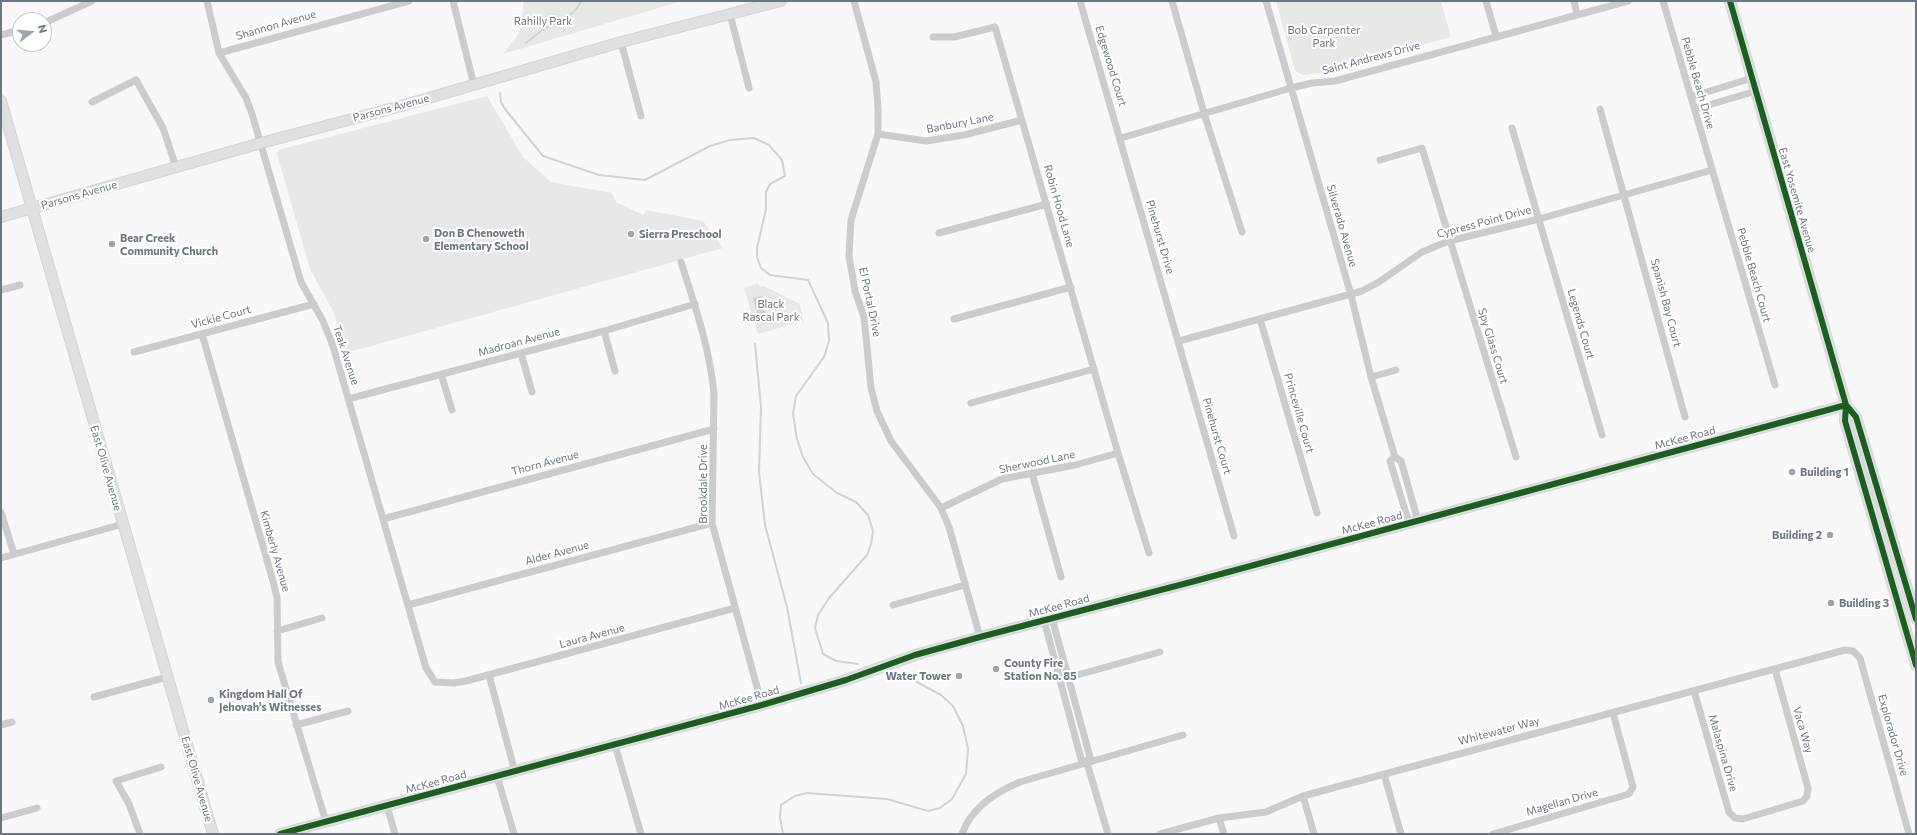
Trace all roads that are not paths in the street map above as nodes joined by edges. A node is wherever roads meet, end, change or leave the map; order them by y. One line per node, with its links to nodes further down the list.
1 (92, 1): 17 (street)
2 (207, 1): 23 (street, Teak Avenue)
3 (409, 1): 23 (street, Shannon Avenue)
4 (453, 1): 25 (street)
5 (782, 1): 15 (street, Parsons Avenue)
6 (854, 1): 38 (street, El Portal Drive)
7 (1080, 1): 39 (street, Edgewood Court)
8 (1172, 1): 34 (street)
9 (1266, 1): 27 (street, Silverado Avenue)
10 (1486, 1): 20 (street)
11 (1574, 1): 16 (street)
12 (1628, 1): 16 (street, Saint Andrews Drive)
13 (1662, 1): 29 (street, Pebble Beach Drive)
14 (1730, 1): 24 (street, East Yosemite Avenue)
15 (730, 14): 22 (street, Parsons Avenue); 26 (street)
16 (1578, 15): 20 (street, Saint Andrews Drive)
17 (52, 19)
18 (12, 32): 19 (street)
19 (1, 35)
20 (1496, 36): 27 (street, Saint Andrews Drive)
21 (933, 37): 36 (street, Robin Hood Lane)
22 (620, 42): 25 (street, Parsons Avenue); 35 (street)
23 (219, 53): 40 (street, Teak Avenue)
24 (1752, 78): 28 (street, East Yosemite Avenue); 29 (street)
25 (474, 85): 40 (street, Parsons Avenue)
26 (749, 88)
27 (1291, 88): 34 (street, Saint Andrews Drive); 56 (street, Silverado Avenue)
28 (1756, 91): 33 (street); 75 (street, East Yosemite Avenue)
29 (1691, 97): 33 (street, Pebble Beach Drive)
30 (1, 101): 46 (street, East Olive Avenue)
31 (92, 102): 42 (street)
32 (1600, 109): 44 (street, Spanish Bay Court)
33 (1694, 109): 43 (street, Pebble Beach Drive)
34 (1204, 112): 39 (street, Saint Andrews Drive); 49 (street)
35 (641, 116)
36 (1022, 120): 38 (street, Banbury Lane); 45 (street, Robin Hood Lane)
37 (1512, 128): 48 (street, Legends Court)
38 (878, 134): 83 (street, El Portal Drive)
39 (1121, 138): 63 (street, Pinehurst Drive)
40 (261, 144): 42 (street, Parsons Avenue); 57 (street, Teak Avenue)
41 (1380, 160): 51 (street, Spy Glass Court)
42 (176, 167): 46 (street, Parsons Avenue)
43 (1712, 170): 44 (street, Cypress Point Drive); 71 (street, Pebble Beach Court)
44 (1625, 196): 48 (street, Cypress Point Drive); 77 (street, Spanish Bay Court)
45 (1047, 204): 50 (street); 54 (street, Robin Hood Lane)
46 (32, 209): 47 (street, Parsons Avenue); 89 (street, East Olive Avenue)
47 (1, 217)
48 (1539, 219): 51 (street, Cypress Point Drive); 79 (street, Legends Court)
49 (1242, 232)
50 (939, 233)
51 (1449, 241): 56 (street, Cypress Point Drive); 81 (street, Spy Glass Court)
52 (681, 262): 58 (street, Brookdale Drive)
53 (20, 284): 55 (street)
54 (1071, 288): 59 (street); 66 (street, Robin Hood Lane)
55 (1, 290)
56 (1350, 295): 60 (street, Cypress Point Drive); 70 (street, Silverado Avenue)
57 (314, 304): 62 (street, Vickie Court); 73 (street, Teak Avenue)
58 (695, 304): 61 (street, Madroan Avenue); 78 (street, Brookdale Drive)
59 (954, 319)
60 (1260, 320): 63 (street, Cypress Point Drive); 85 (street, Princeville Court)
61 (604, 331): 65 (street, Madroan Avenue); 68 (street)
62 (202, 334): 64 (street, Vickie Court); 103 (street, Kimberly Avenue)
63 (1179, 341): 90 (street, Pinehurst Court)
64 (134, 352)
65 (521, 353): 69 (street, Madroan Avenue); 72 (street)
66 (1094, 369): 74 (street); 80 (street, Robin Hood Lane)
67 (1396, 370): 70 (street)
68 (615, 371)
69 (441, 374): 73 (street, Madroan Avenue); 76 (street)
70 (1371, 377): 87 (street, Silverado Avenue)
71 (1775, 385)
72 (532, 392)
73 (348, 399): 86 (street, Teak Avenue)
74 (971, 403)
75 (1846, 405): 87 (street, McKee Road); 94 (street, East Yosemite Avenue); 102 (street, East Yosemite Avenue)
76 (452, 410)
77 (1685, 417)
78 (714, 429): 86 (street, Thorn Avenue); 88 (street, Brookdale Drive)
79 (1602, 435)
80 (1118, 453): 82 (street, Sherwood Lane); 91 (street, Robin Hood Lane)
81 (1516, 457)
82 (1032, 473): 83 (street, Sherwood Lane); 95 (street)
83 (940, 508): 96 (street, El Portal Drive)
84 (1, 512): 92 (street)
85 (1317, 513)
86 (383, 519): 97 (street, Teak Avenue)
87 (1413, 522): 101 (street, McKee Road)
88 (712, 523): 97 (street, Alder Avenue); 99 (street, Brookdale Drive)
89 (123, 524): 92 (street); 110 (street, East Olive Avenue)
90 (1234, 536)
91 (1149, 553)
92 (14, 554): 93 (street)
93 (1, 558)
94 (1886, 560): 102 (street); 107 (street, East Yosemite Avenue)
95 (1061, 577)
96 (965, 585): 98 (street); 104 (street, El Portal Drive)
97 (408, 605): 113 (street, Teak Avenue)
98 (893, 605)
99 (735, 608): 109 (street, Laura Avenue); 116 (street, Brookdale Drive)
100 (322, 618): 103 (street)
101 (1048, 619): 104 (street, McKee Road); 111 (street); 112 (street)
102 (1916, 620)
103 (276, 631): 121 (street, Kimberly Avenue)
104 (980, 637): 116 (street, McKee Road)
105 (1845, 650): 108 (street, Whitewater Way); 149 (street, Explorador Drive)
106 (1160, 652): 111 (street)
107 (1916, 665)
108 (1775, 669): 114 (street, Whitewater Way); 134 (street, Vaca Way)
109 (489, 675): 113 (street, Laura Avenue); 126 (street)
110 (167, 676): 115 (street); 137 (street, East Olive Avenue)
111 (1068, 677): 112 (street); 124 (street)
112 (1060, 680): 124 (street)
113 (454, 683)
114 (1694, 691): 118 (street, Whitewater Way); 134 (street, Malaspina Drive)
115 (94, 697)
116 (762, 704): 123 (street, McKee Road)
117 (348, 711): 121 (street)
118 (1613, 713): 127 (street, Whitewater Way); 148 (street, Magellan Drive)
119 (12, 722): 120 (street)
120 (1, 725)
121 (296, 725): 135 (street, Kimberly Avenue)
122 (1183, 735): 124 (street)
123 (615, 745): 126 (street, McKee Road); 141 (street)
124 (1087, 764): 142 (street); 143 (street)
125 (161, 767): 136 (street)
126 (515, 772): 128 (street, McKee Road)
127 (1384, 774): 129 (street, Whitewater Way); 147 (street)
128 (497, 776): 130 (street, McKee Road); 140 (street)
129 (1303, 796): 133 (street, Whitewater Way); 146 (street)
130 (387, 806): 135 (street, McKee Road); 139 (street)
131 (37, 808): 132 (street)
132 (1, 818)
133 (1220, 818): 144 (street, Whitewater Way); 145 (street)
134 (1735, 818)
135 (326, 822): 138 (street, McKee Road)
136 (140, 834)
137 (213, 834)
138 (280, 834)
139 (395, 834)
140 (514, 834)
141 (641, 834)
142 (962, 834)
143 (1108, 834)
144 (1160, 834)
145 (1224, 834)
146 (1314, 834)
147 (1401, 834)
148 (1493, 834)
149 (1910, 834)

